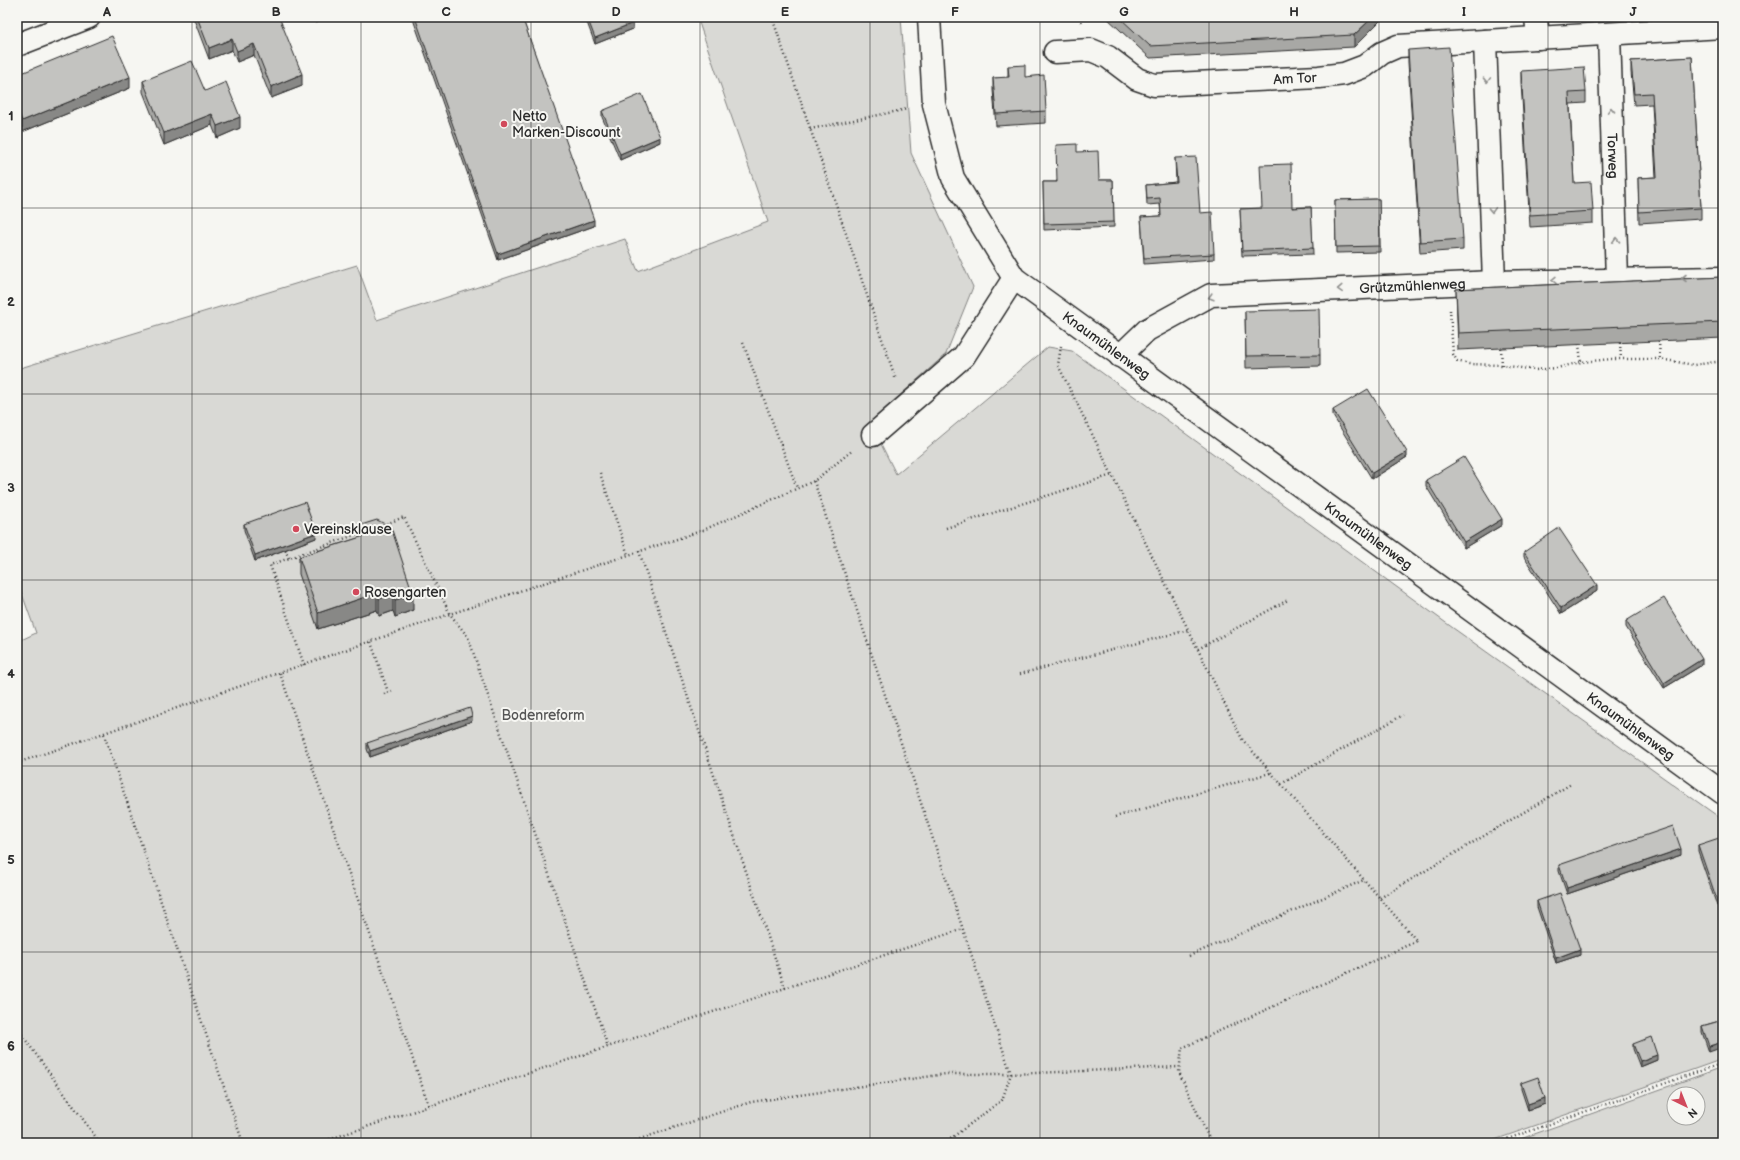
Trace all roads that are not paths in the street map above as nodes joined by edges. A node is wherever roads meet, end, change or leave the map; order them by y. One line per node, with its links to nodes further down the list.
1 (89, 17): 8 (street)
2 (929, 17): 10 (street, Knaumühlenweg)
3 (1678, 23): 4 (street, Am Tor); 6 (street, Am Tor)
4 (1723, 27)
5 (1537, 28): 6 (street, Am Tor); 7 (street, Am Tor)
6 (1609, 34): 12 (street, Torweg, one-way to 6)
7 (1485, 41): 9 (street, Am Tor); 13 (street, one-way to 13)
8 (17, 45)
9 (1055, 52)
10 (1014, 278): 14 (street, Knaumühlenweg); 15 (street)
11 (1723, 278): 12 (street, Grützmühlenweg, one-way to 12)
12 (1617, 279): 13 (street, Grützmühlenweg, one-way to 13)
13 (1494, 282): 14 (street, Grützmühlenweg, one-way to 14)
14 (1120, 356): 16 (street, Knaumühlenweg)
15 (872, 436)
16 (1723, 793)

